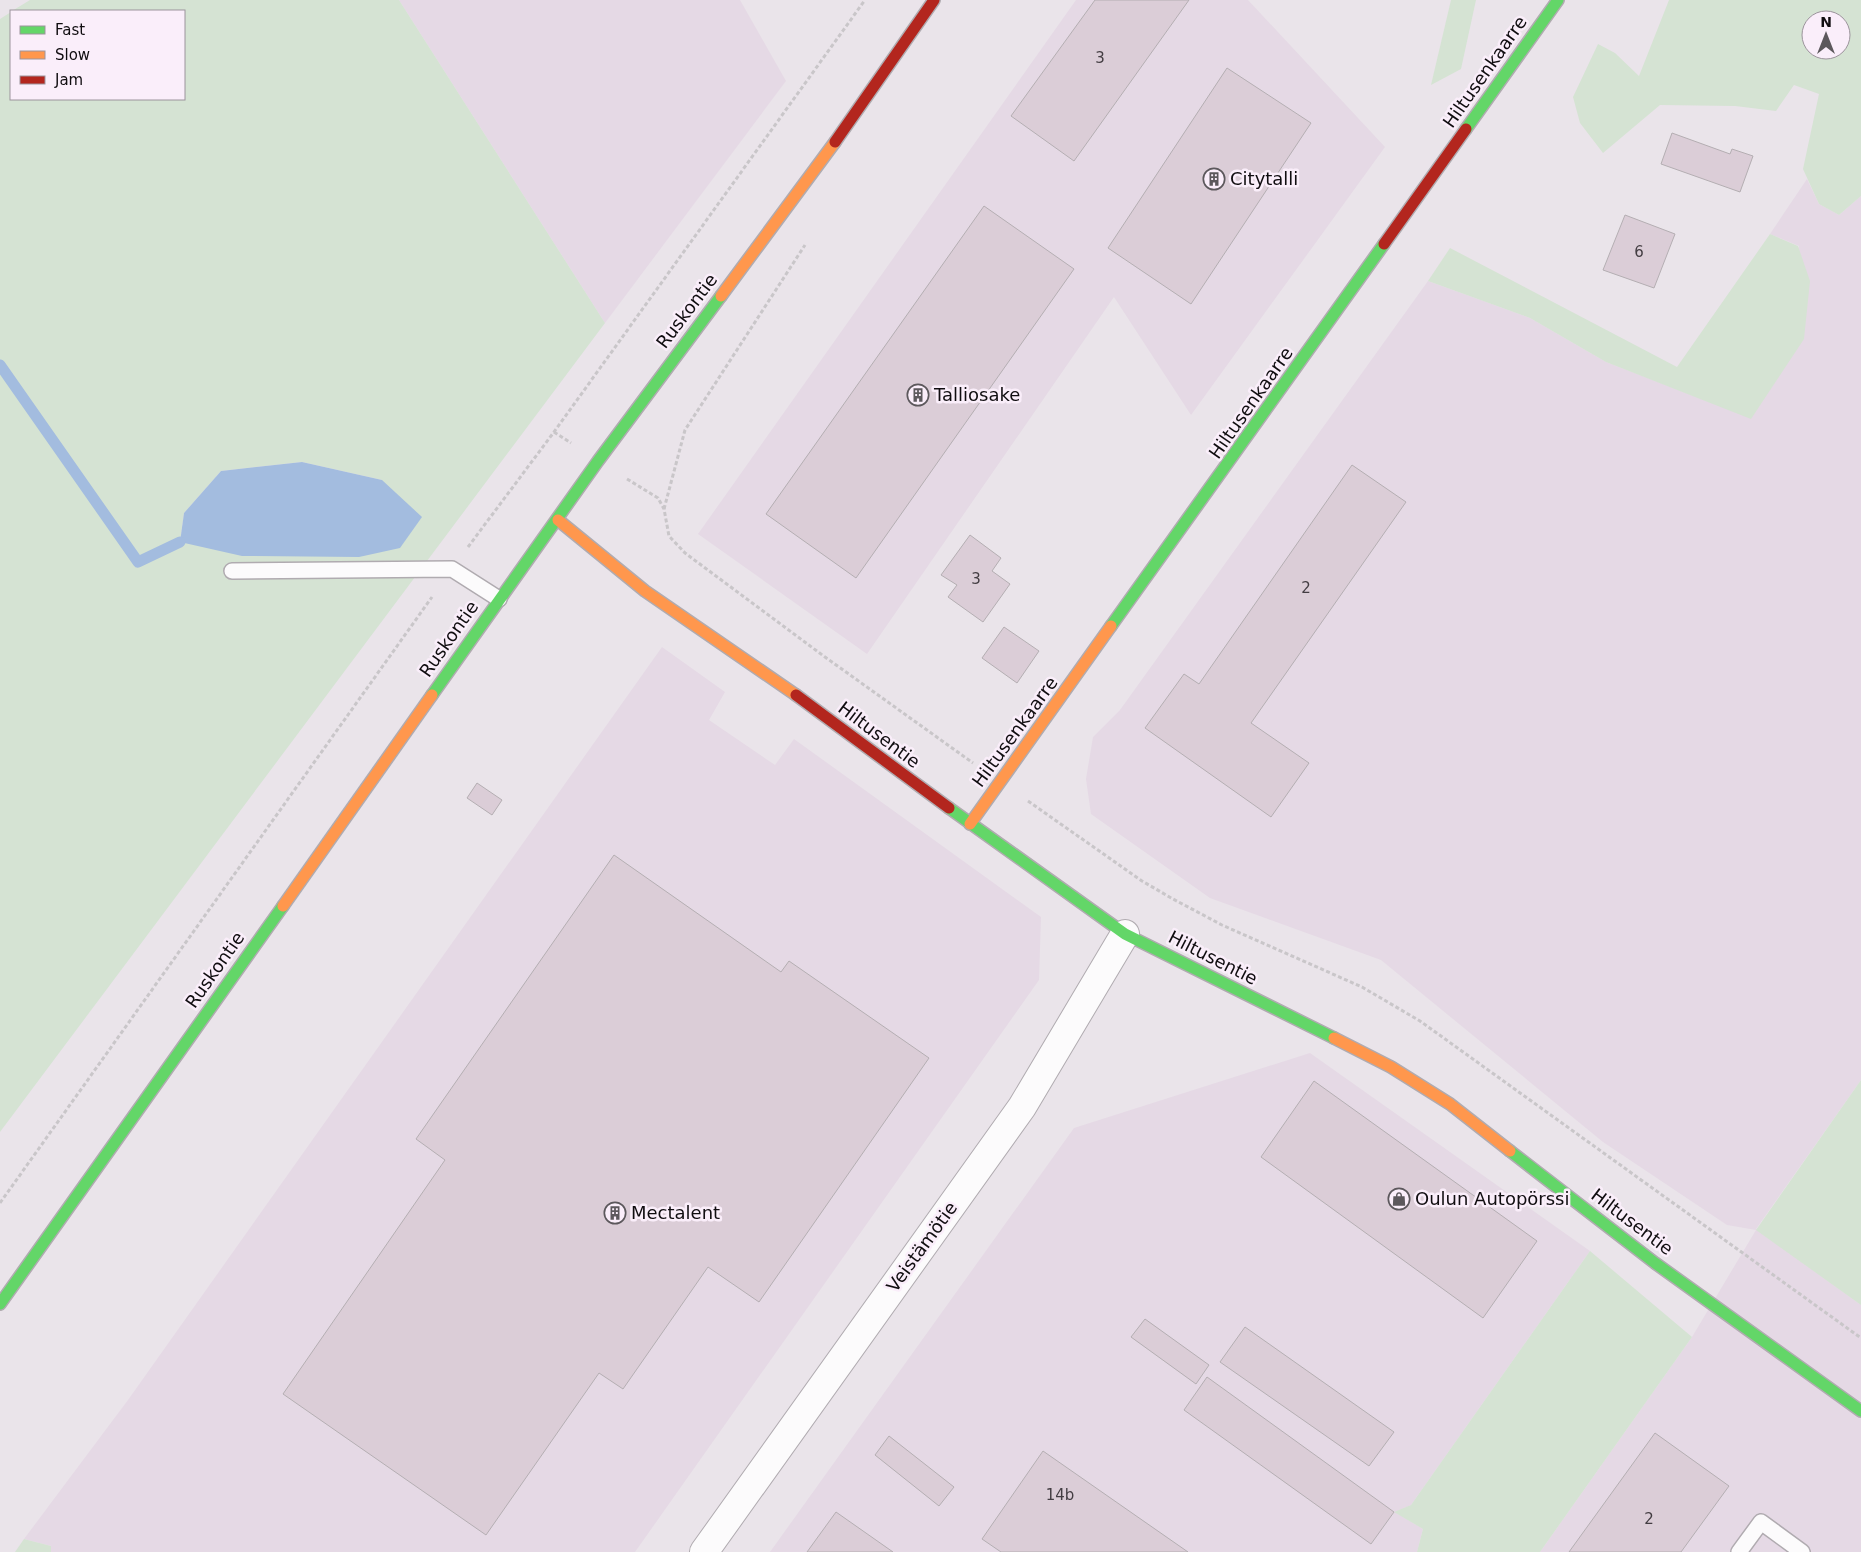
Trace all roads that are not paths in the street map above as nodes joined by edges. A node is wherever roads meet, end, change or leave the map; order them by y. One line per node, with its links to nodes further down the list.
1 (934, 0): 3 (street, Ruskontie)
2 (1558, 0): 6 (street, Hiltusenkaarre)
3 (558, 520): 5 (street, Ruskontie); 6 (street, Hiltusentie)
4 (232, 570): 5 (lane)
5 (499, 599): 8 (street, Ruskontie)
6 (970, 824): 7 (street, Hiltusentie)
7 (1125, 934): 9 (street, Hiltusentie); 10 (street, Veistämötie)
8 (0, 1304)
9 (1861, 1411)
10 (704, 1552)
11 (1738, 1552): 12 (lane)
12 (1802, 1552)

